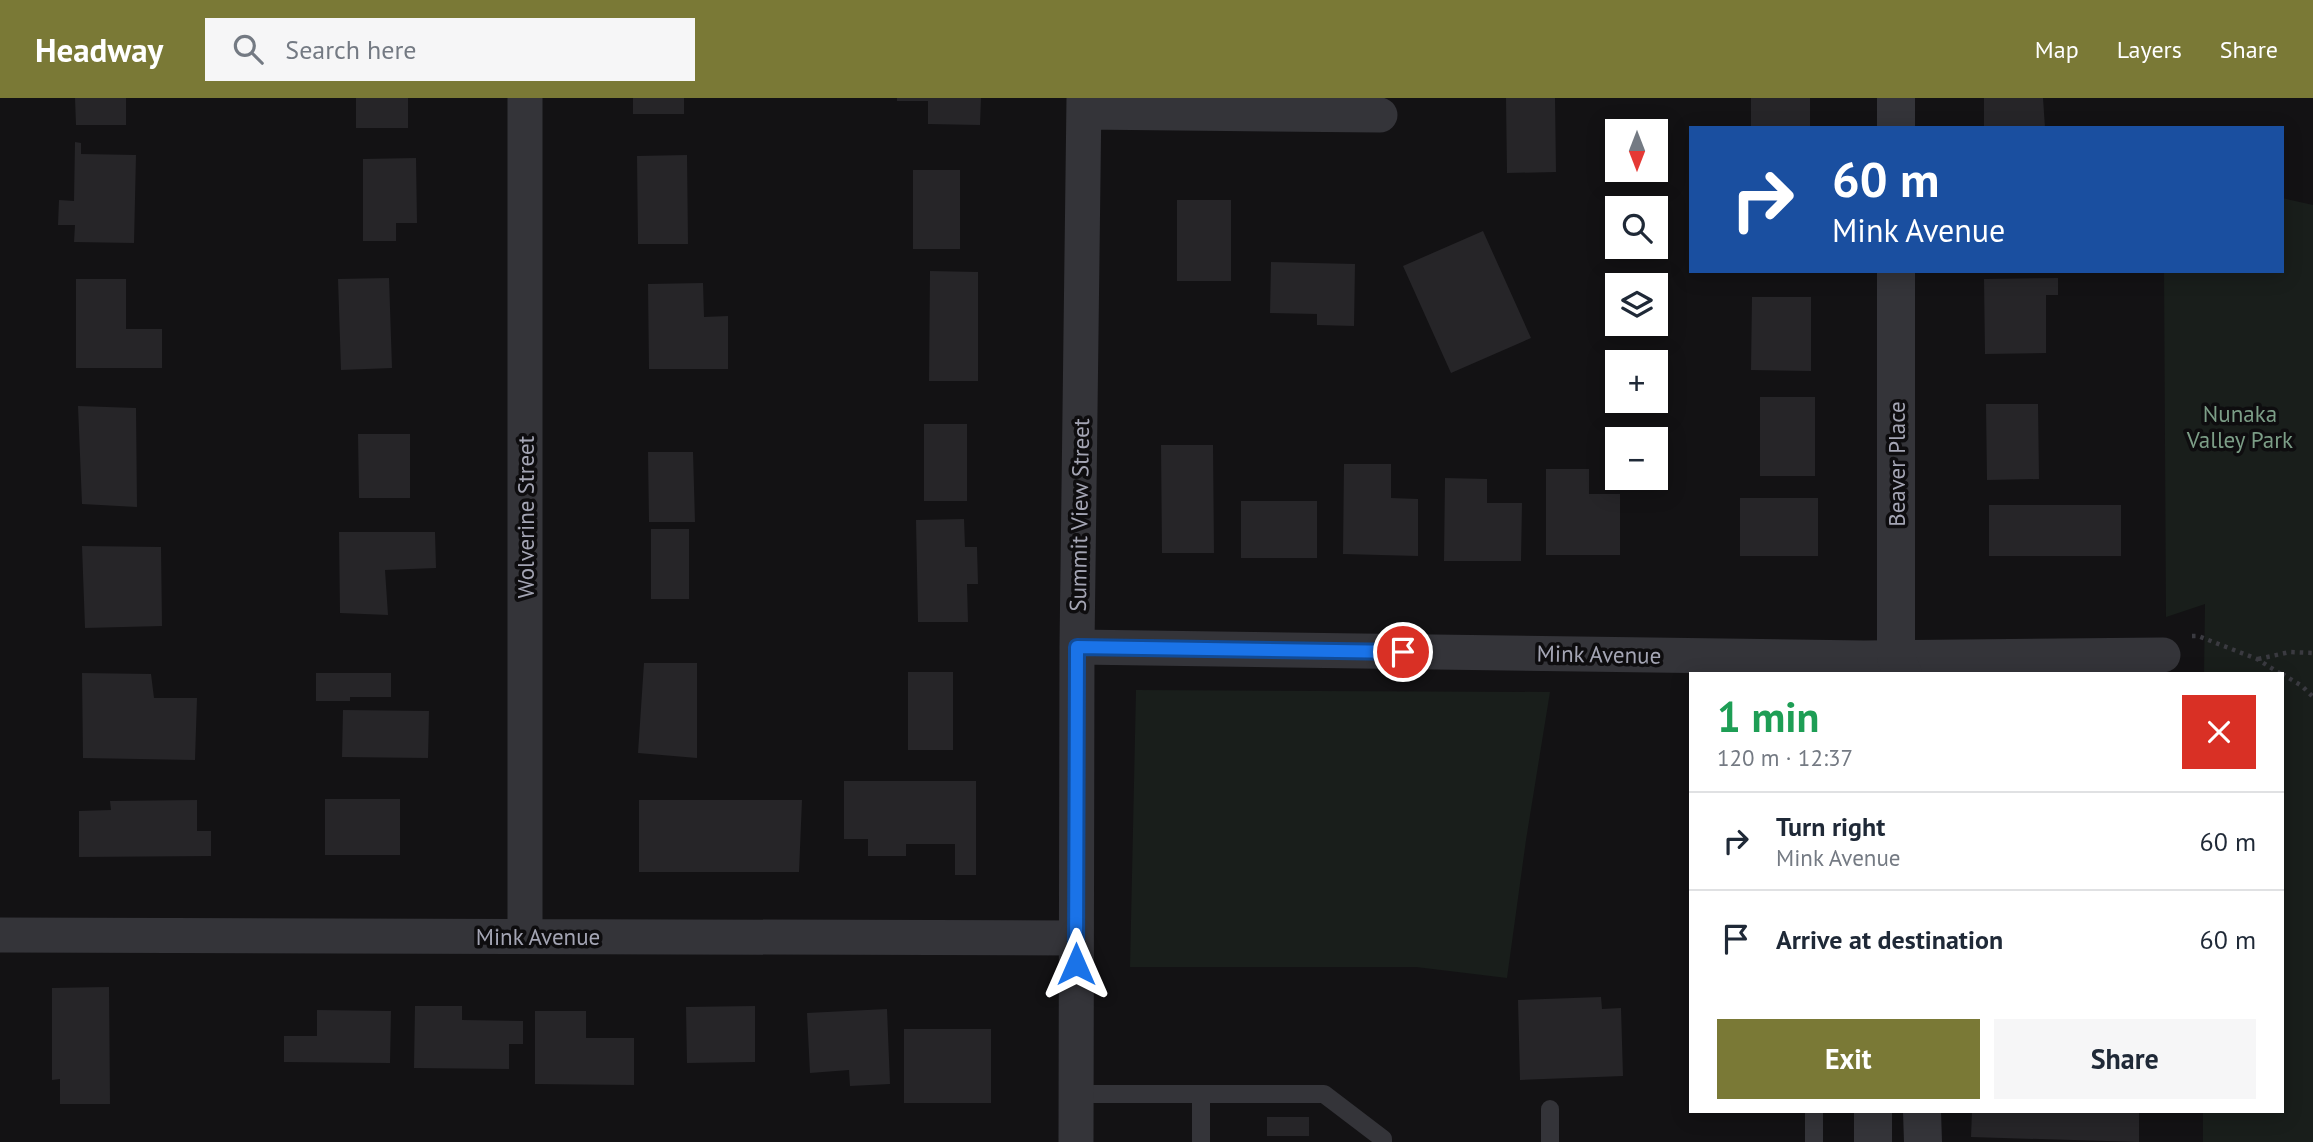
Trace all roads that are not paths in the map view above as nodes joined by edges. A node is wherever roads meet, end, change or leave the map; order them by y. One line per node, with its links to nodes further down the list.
1 (525, 98): 11 (street, Wolverine Street)
2 (1896, 98): 5 (street)
3 (1084, 105): 4 (street); 7 (street, Summit View Street)
4 (1380, 115)
5 (1896, 126)
6 (1896, 273): 9 (street, Beaver Place)
7 (1077, 647): 9 (street, Mink Avenue); 12 (street, Summit View Street)
8 (2163, 655): 9 (street, Mink Avenue)
9 (1896, 668)
10 (0, 935): 11 (street, Mink Avenue)
11 (526, 936): 12 (street, Mink Avenue)
12 (1076, 938): 13 (street, Summit View Street)
13 (1075, 1094): 14 (lane); 19 (street, Summit View Street)
14 (1201, 1095): 20 (lane); 21 (lane)
15 (1550, 1109): 22 (lane)
16 (1814, 1113): 23 (lane)
17 (1873, 1113): 24 (street)
18 (1922, 1113): 25 (street)
19 (1076, 1142)
20 (1201, 1142)
21 (1383, 1142)
22 (1550, 1142)
23 (1814, 1142)
24 (1873, 1142)
25 (1923, 1142)

